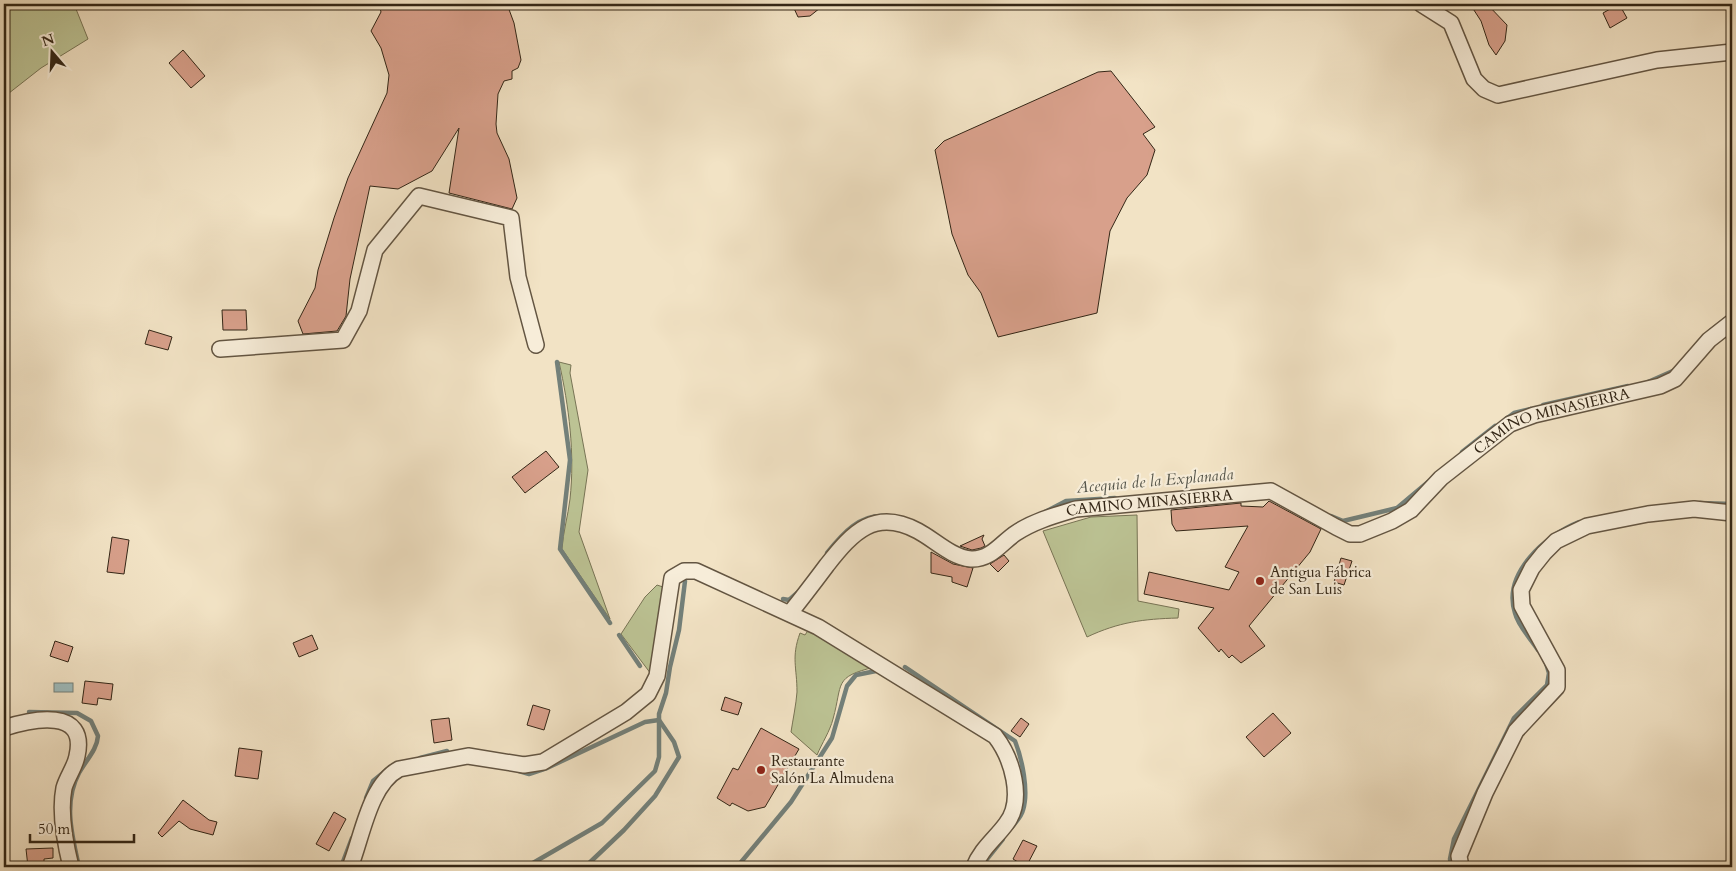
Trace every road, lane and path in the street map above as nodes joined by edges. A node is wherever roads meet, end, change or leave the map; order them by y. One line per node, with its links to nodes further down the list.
1 (1421, 4): 2 (street)
2 (1732, 52)
3 (1732, 322): 7 (street, CAMINO MINASIERRA)
4 (536, 345): 5 (street)
5 (220, 349)
6 (1732, 513): 12 (street)
7 (790, 613): 10 (street); 11 (street)
8 (4, 728): 9 (street)
9 (71, 867)
10 (350, 867)
11 (974, 867)
12 (1461, 867)

